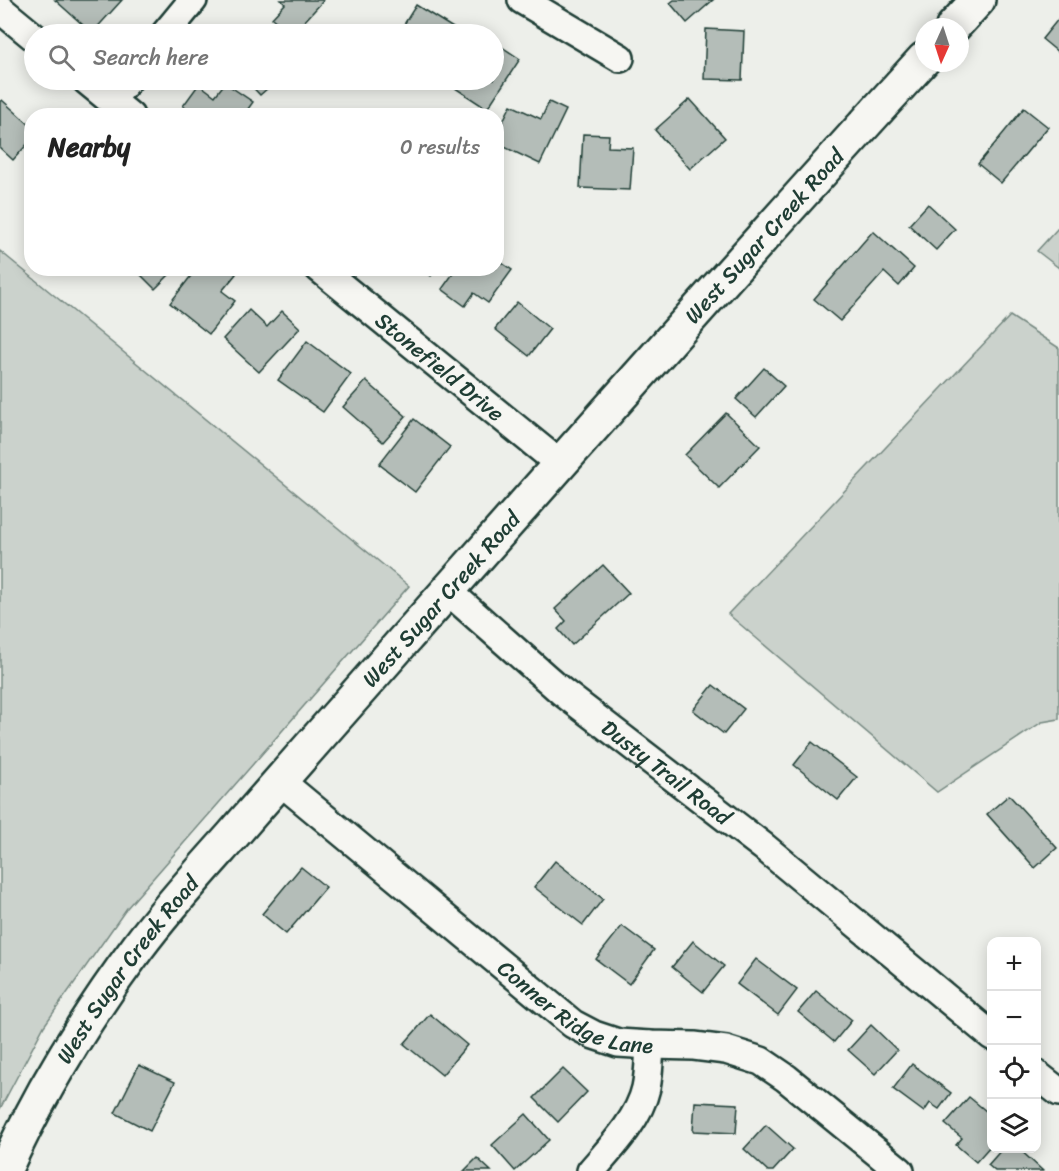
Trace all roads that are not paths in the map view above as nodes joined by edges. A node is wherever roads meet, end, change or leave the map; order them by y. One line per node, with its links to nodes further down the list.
1 (193, 0): 6 (street)
2 (522, 0): 8 (street)
3 (978, 0): 5 (main road)
4 (0, 9): 7 (street)
5 (961, 18)
6 (173, 24)
7 (24, 29)
8 (620, 58)
9 (915, 69): 14 (main road, West Sugar Creek Road)
10 (98, 90): 12 (street)
11 (126, 90): 12 (street)
12 (121, 108)
13 (329, 276): 14 (street, Stonefield Drive)
14 (560, 464): 15 (main road, West Sugar Creek Road)
15 (448, 591): 16 (main road, West Sugar Creek Road); 17 (street, Dusty Trail Road)
16 (280, 781): 18 (street, Conner Ridge Lane); 21 (main road, West Sugar Creek Road)
17 (987, 1032)
18 (650, 1045): 22 (street); 23 (street, Conner Ridge Lane)
19 (1041, 1078): 20 (street)
20 (1059, 1092)
21 (4, 1171)
22 (591, 1171)
23 (900, 1171)

